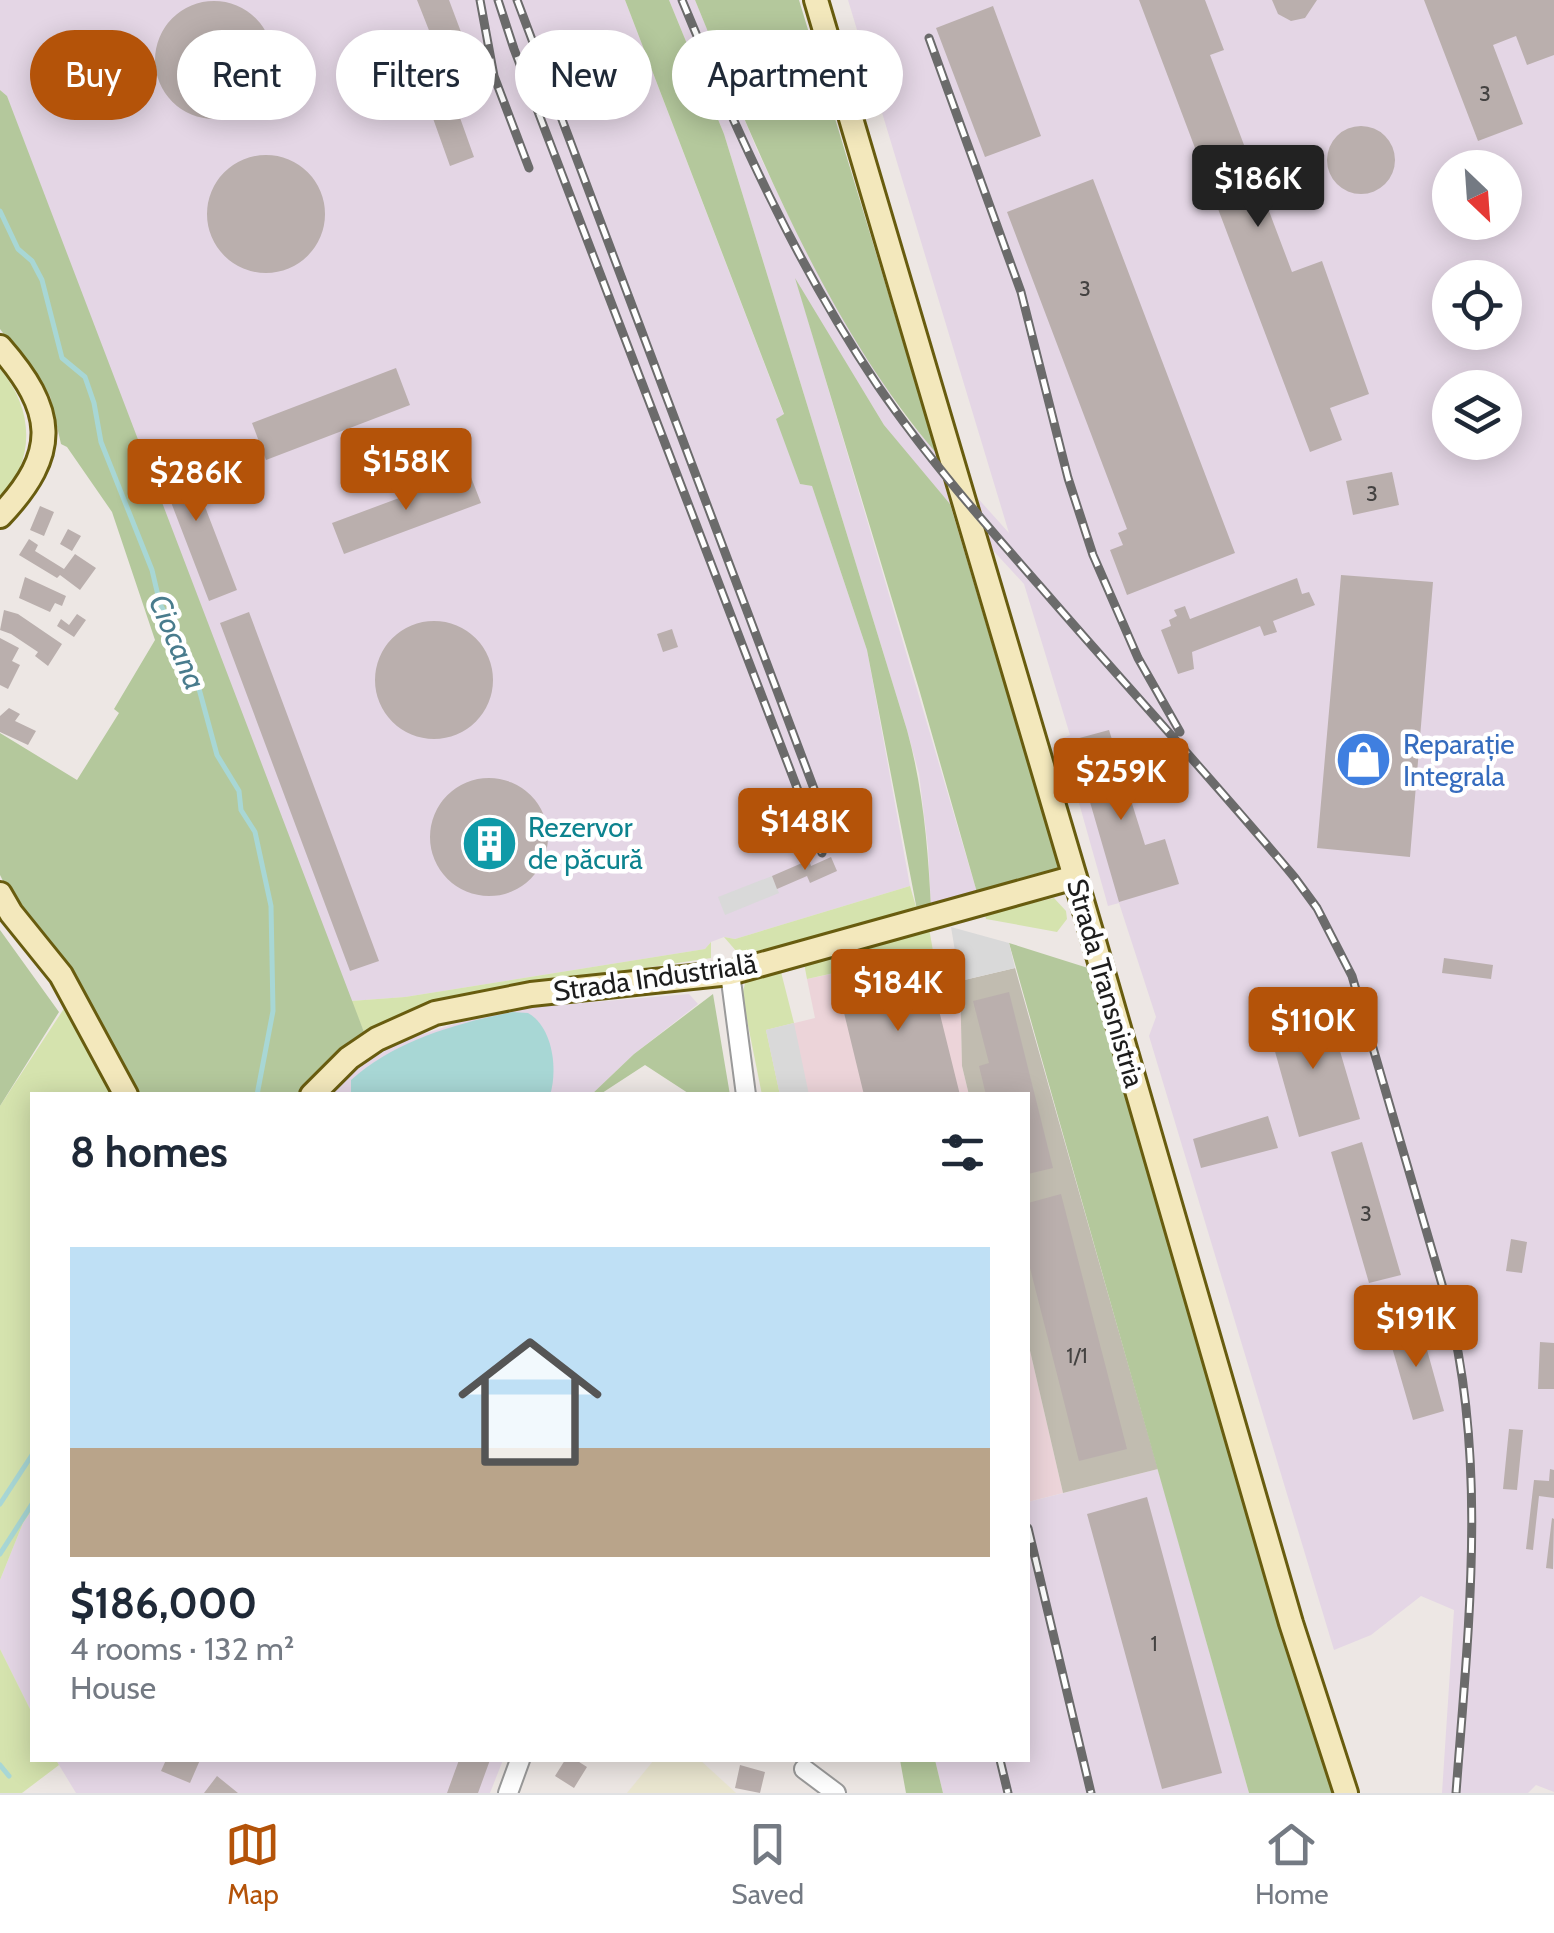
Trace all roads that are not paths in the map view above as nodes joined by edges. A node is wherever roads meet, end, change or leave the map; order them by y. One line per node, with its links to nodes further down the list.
1 (816, 0): 4 (street, Strada Transnistria)
2 (0, 346): 3 (street)
3 (0, 516)
4 (1075, 877): 6 (street, Strada Industrială); 14 (street, Strada Transnistria)
5 (0, 894): 7 (street)
6 (730, 973): 8 (street, Strada Industrială); 9 (street)
7 (124, 1092)
8 (315, 1092)
9 (746, 1092)
10 (519, 1762): 12 (street)
11 (804, 1769): 13 (street)
12 (508, 1793)
13 (836, 1793)
14 (1346, 1793)

